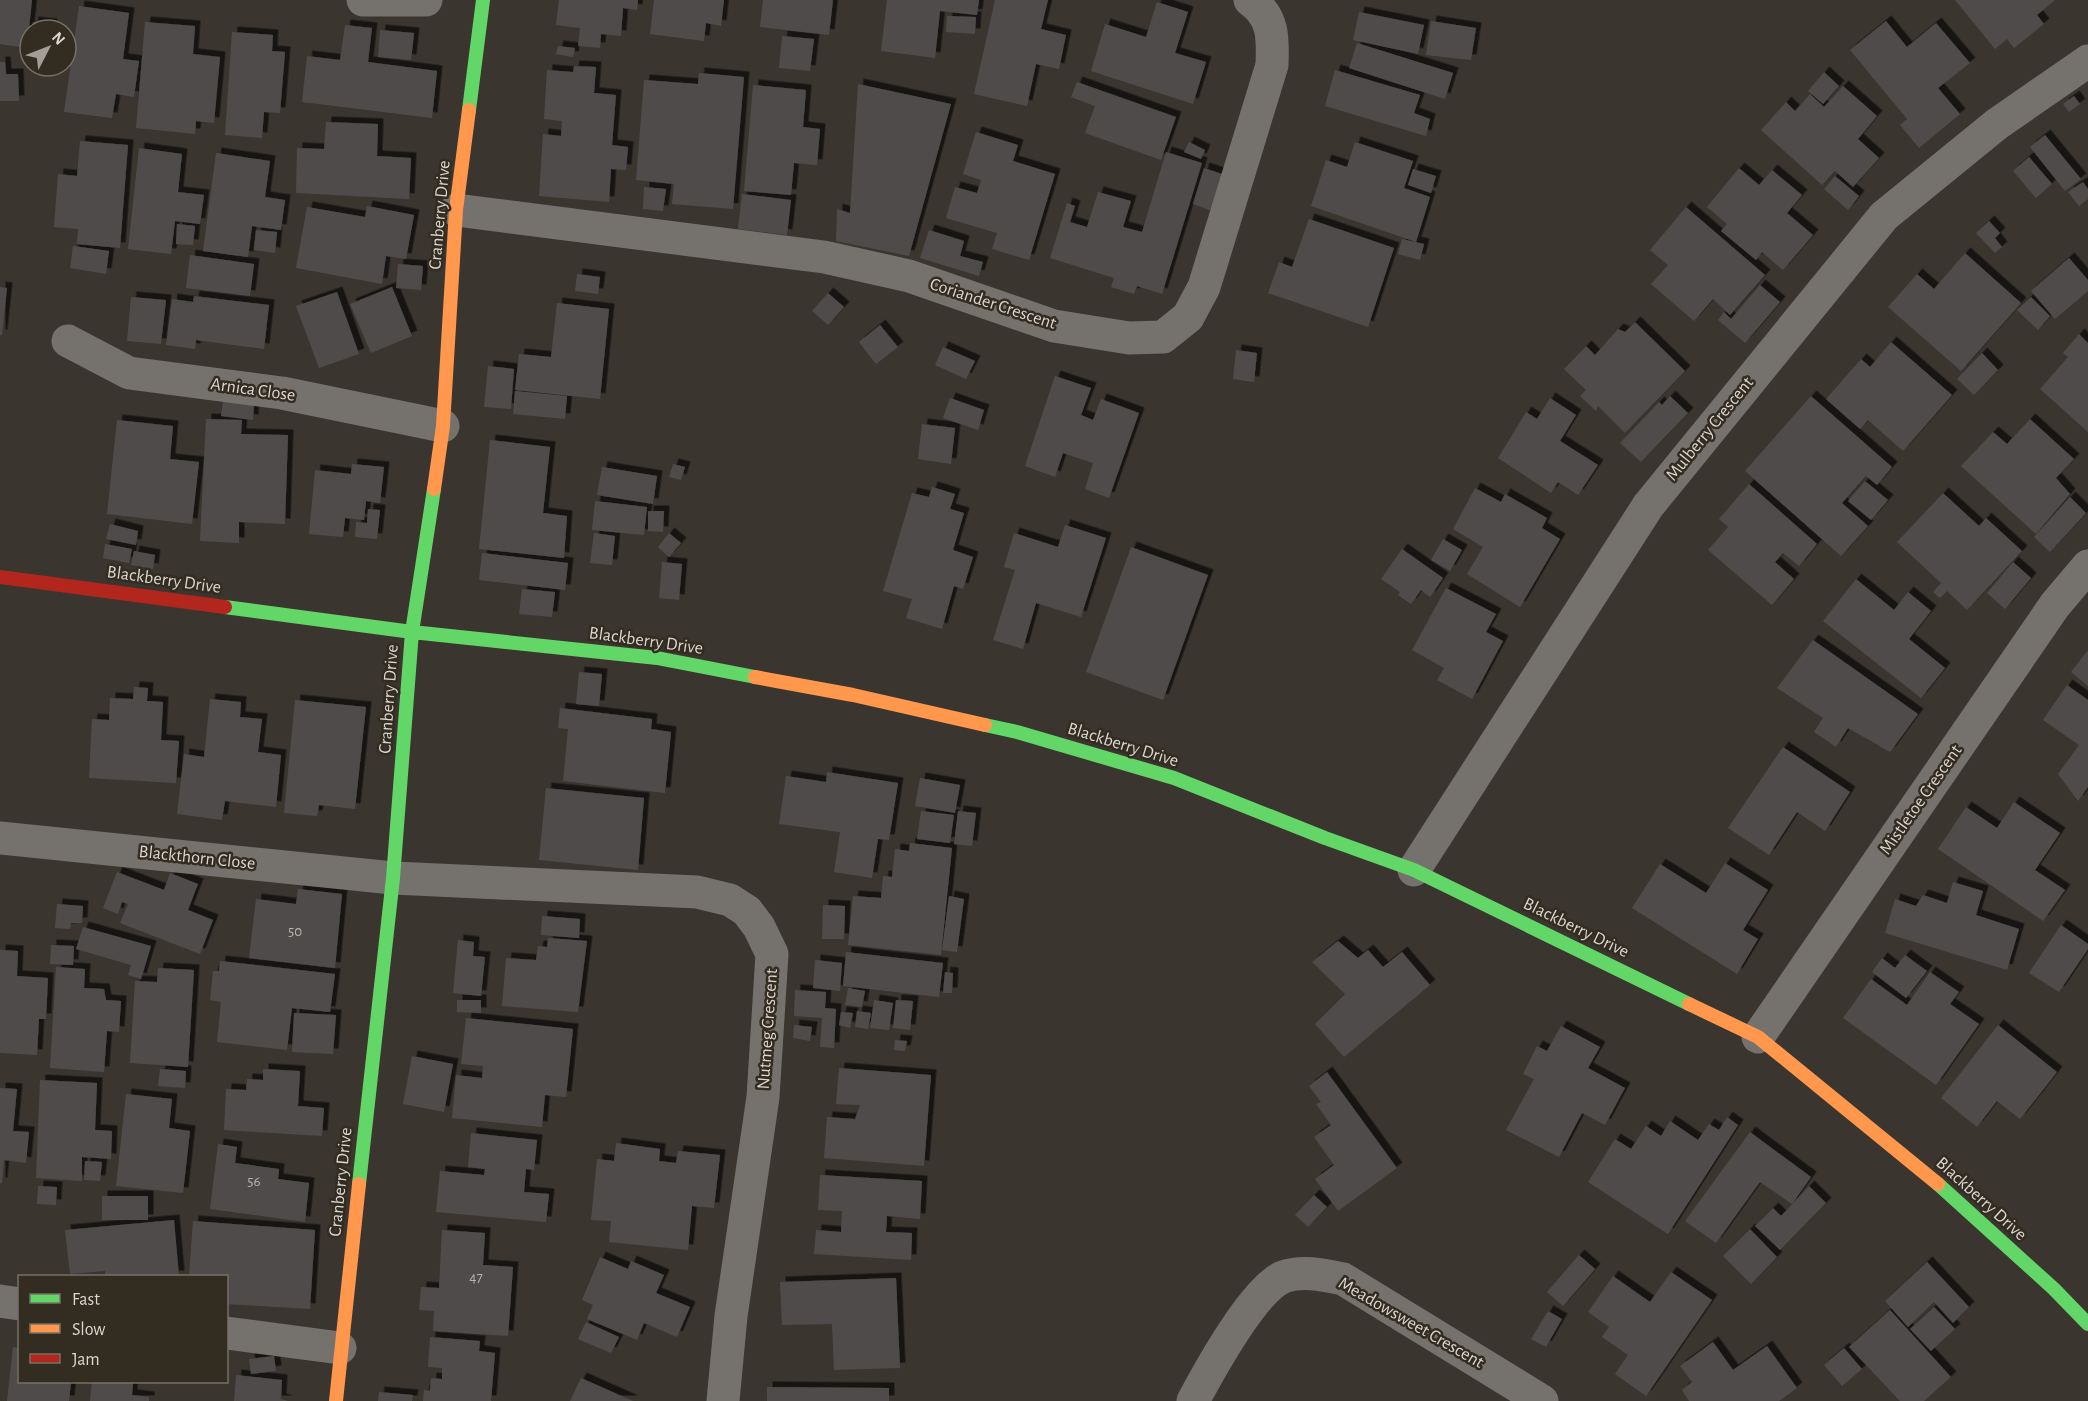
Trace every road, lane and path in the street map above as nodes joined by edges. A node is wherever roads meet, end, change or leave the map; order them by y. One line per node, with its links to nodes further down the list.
1 (363, 0): 2 (street)
2 (426, 0)
3 (483, 0): 6 (street, Cranberry Drive)
4 (1250, 0): 6 (street, Coriander Crescent)
5 (2088, 61): 13 (street, Mulberry Crescent)
6 (456, 210): 8 (street, Cranberry Drive)
7 (68, 342): 8 (street, Arnica Close)
8 (443, 426): 11 (street, Cranberry Drive)
9 (2088, 566): 15 (street, Mistletoe Crescent)
10 (0, 576): 11 (street, Blackberry Drive)
11 (412, 632): 13 (street, Blackberry Drive); 14 (street, Cranberry Drive)
12 (0, 838): 14 (street, Blackthorn Close)
13 (1414, 870): 15 (street, Blackberry Drive)
14 (393, 878): 20 (street, Cranberry Drive); 22 (street, Nutmeg Crescent)
15 (1758, 1037): 18 (street, Blackberry Drive)
16 (0, 1302): 17 (street)
17 (18, 1304)
18 (2088, 1324)
19 (228, 1333): 20 (street)
20 (340, 1348): 21 (street, Cranberry Drive)
21 (336, 1401)
22 (723, 1401)
23 (1193, 1401): 24 (street, Meadowsweet Crescent)
24 (1542, 1401)

